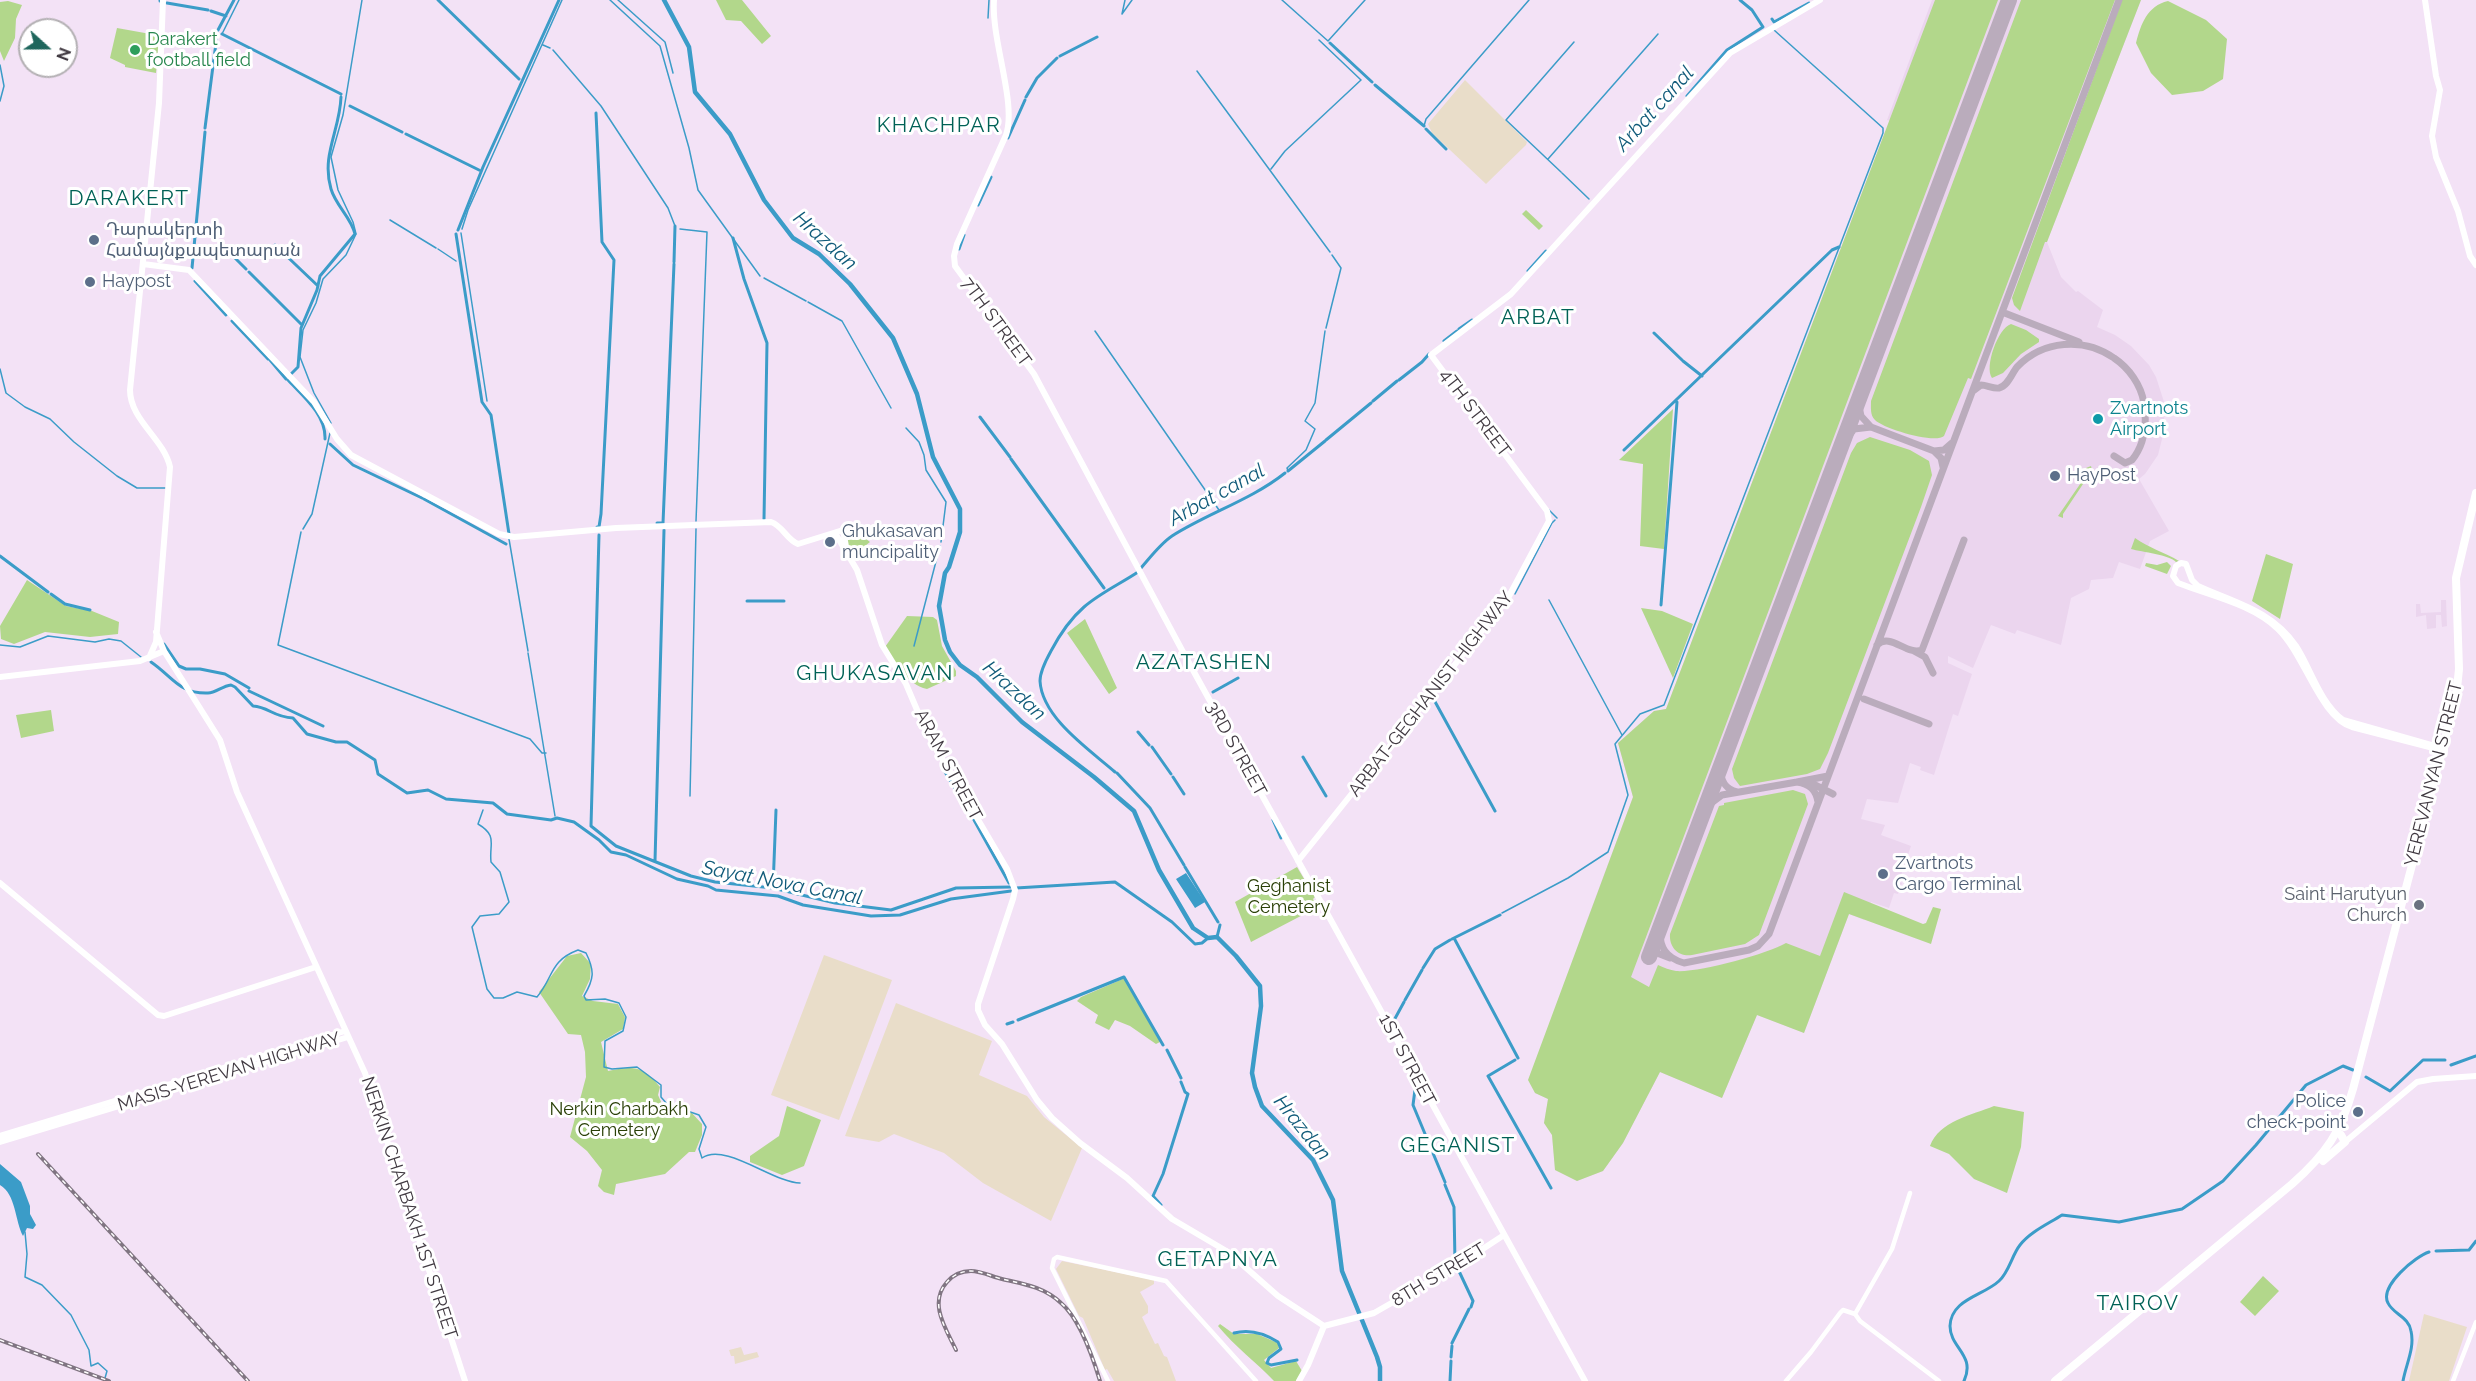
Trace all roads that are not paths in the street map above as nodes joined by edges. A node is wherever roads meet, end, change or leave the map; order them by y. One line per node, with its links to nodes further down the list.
1 (163, 0): 5 (main road)
2 (994, 0): 7 (main road, 7TH STREET)
3 (1820, 0): 10 (main road, 4TH STREET)
4 (2425, 0): 6 (main road)
5 (142, 264): 11 (main road, ARAM STREET); 15 (main road)
6 (2476, 266)
7 (1034, 374): 20 (main road, 3RD STREET)
8 (2476, 493): 19 (highway, YEREVANYAN STREET)
9 (2476, 507): 19 (highway, YEREVANYAN STREET)
10 (1549, 517): 20 (main road, ARBAT-GEGHANIST HIGHWAY)
11 (835, 533): 12 (main road, ARAM STREET); 12 (main road, ARAM STREET)
12 (847, 553): 35 (main road, ARAM STREET)
13 (2189, 572): 14 (main road); 14 (main road); 19 (main road)
14 (2178, 582): 19 (main road)
15 (156, 632): 16 (main road, NERKIN CHARBAKH 1ST STREET); 17 (main road)
16 (164, 651): 17 (main road); 22 (main road, NERKIN CHARBAKH 1ST STREET)
17 (148, 658): 18 (main road)
18 (0, 677)
19 (2442, 751): 25 (highway, YEREVANYAN STREET)
20 (1299, 863): 32 (main road, 1ST STREET)
21 (0, 883): 22 (main road)
22 (316, 967): 23 (main road, NERKIN CHARBAKH 1ST STREET)
23 (347, 1034): 26 (main road, MASIS-YEREVAN HIGHWAY); 36 (main road, NERKIN CHARBAKH 1ST STREET)
24 (2476, 1076): 28 (main road)
25 (2346, 1120): 28 (highway, YEREVANYAN STREET); 30 (highway, YEREVANYAN STREET)
26 (13, 1135): 27 (main road, MASIS-YEREVAN HIGHWAY); 29 (main road, MASIS-YEREVAN HIGHWAY)
27 (0, 1136)
28 (2343, 1138): 30 (highway)
29 (0, 1142)
30 (2326, 1155): 43 (highway)
31 (1910, 1193): 33 (street)
32 (1504, 1235): 35 (main road, 8TH STREET); 40 (main road, 1ST STREET)
33 (1855, 1314): 41 (street); 42 (street)
34 (2476, 1322): 44 (street)
35 (1324, 1326): 39 (main road)
36 (465, 1381)
37 (1108, 1381): 38 (street)
38 (1256, 1381)
39 (1299, 1381)
40 (1585, 1381)
41 (1786, 1381)
42 (1939, 1381)
43 (2060, 1381)
44 (2453, 1381)

